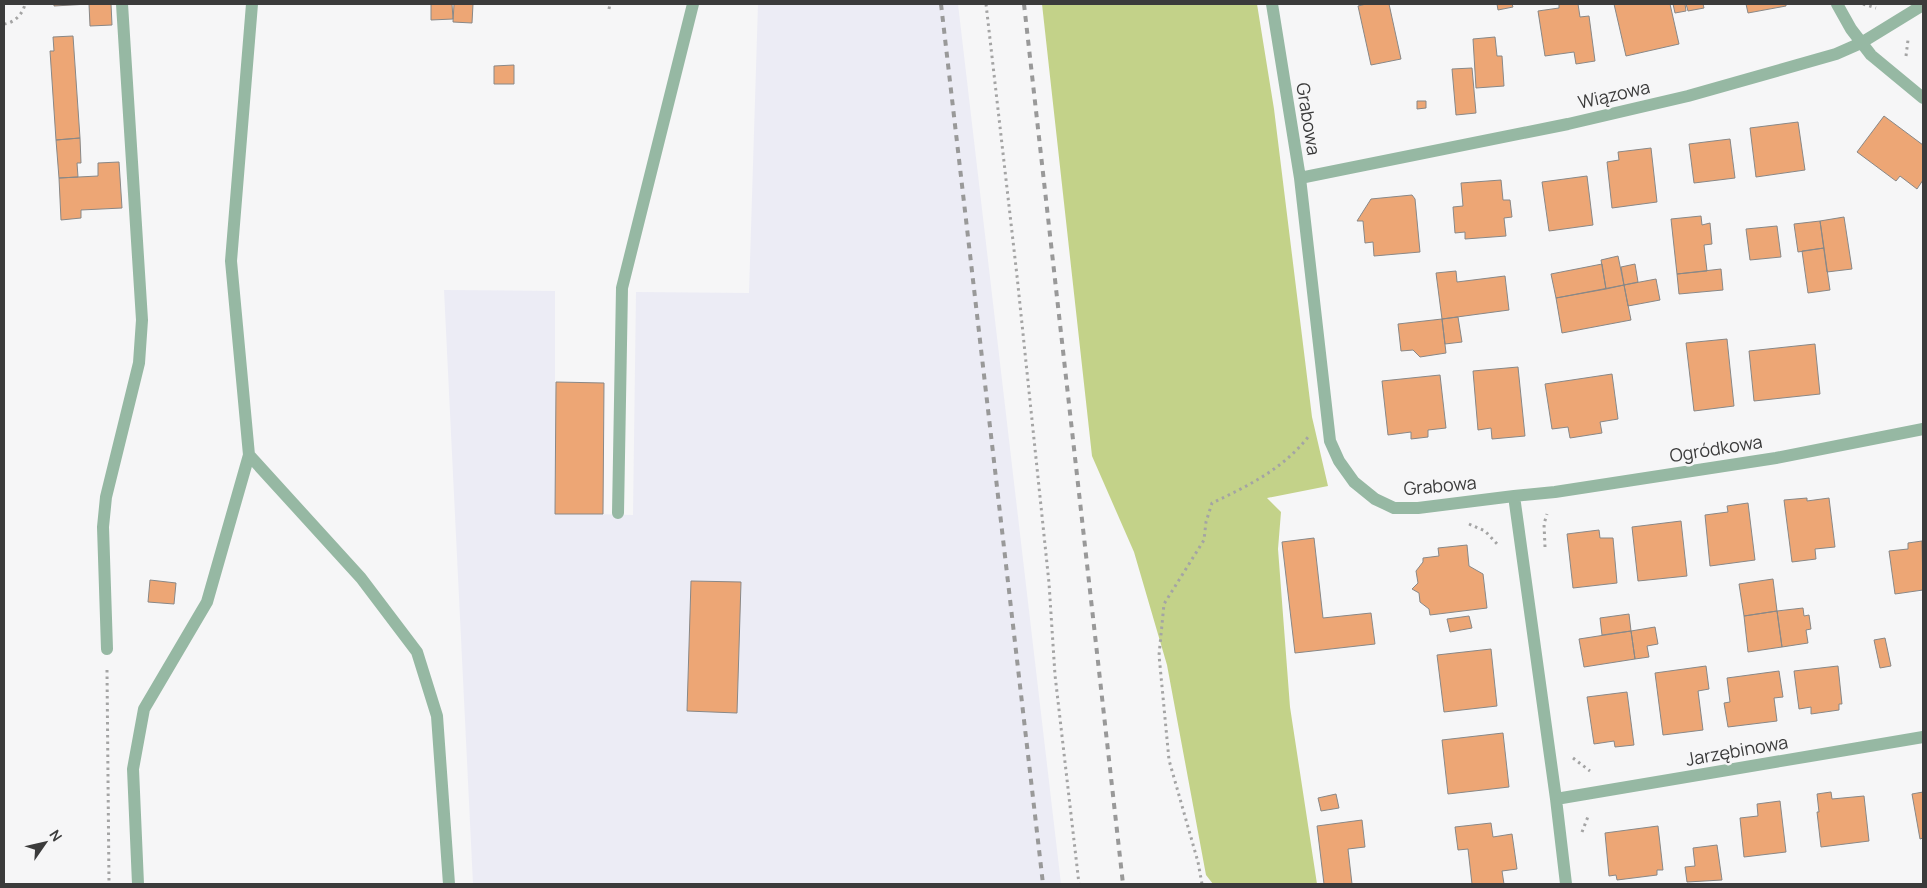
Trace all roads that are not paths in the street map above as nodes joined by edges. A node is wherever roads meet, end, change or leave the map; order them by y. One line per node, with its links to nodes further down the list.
1 (122, 4): 14 (street)
2 (252, 4): 11 (street)
3 (693, 4): 13 (street)
4 (1272, 4): 9 (street, Grabowa)
5 (1837, 4): 7 (street)
6 (1923, 5): 7 (street, Wiązowa)
7 (1861, 43): 8 (street); 9 (street, Wiązowa)
8 (1923, 98)
9 (1300, 178): 12 (street, Grabowa)
10 (1923, 429): 12 (street, Ogródkowa)
11 (249, 455): 17 (street); 18 (street)
12 (1514, 496): 16 (street)
13 (618, 513)
14 (107, 649)
15 (1923, 737): 16 (street, Jarzębinowa)
16 (1556, 799): 19 (street)
17 (138, 884)
18 (449, 884)
19 (1566, 884)

